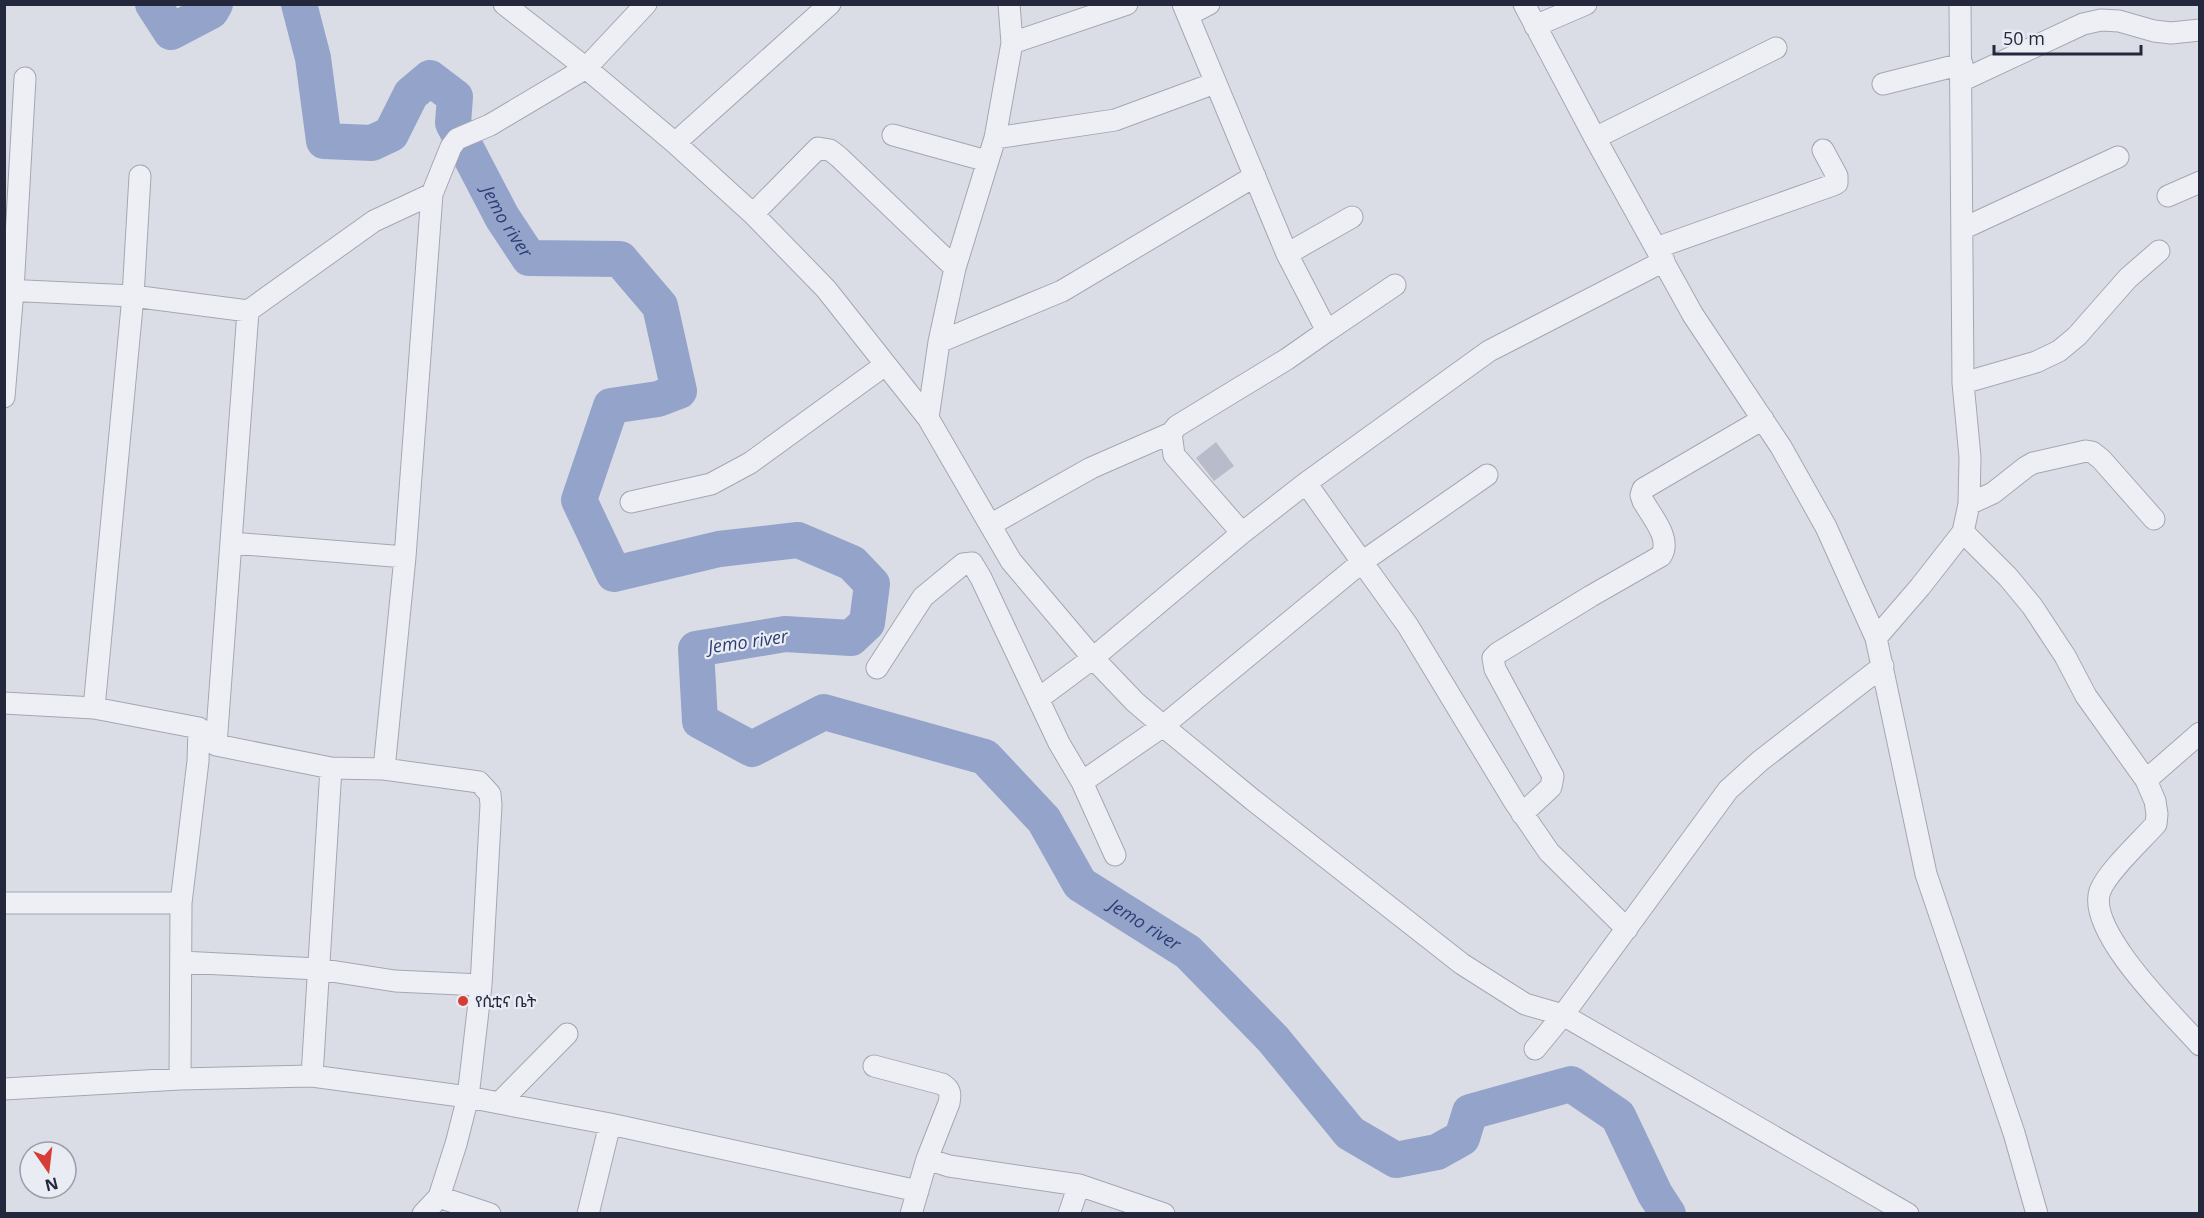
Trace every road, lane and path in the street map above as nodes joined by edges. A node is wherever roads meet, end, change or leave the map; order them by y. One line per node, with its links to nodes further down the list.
1 (504, 4): 15 (street)
2 (646, 4): 15 (street)
3 (830, 4): 23 (street)
4 (1009, 4): 13 (street)
5 (1127, 4): 13 (street)
6 (1209, 4): 10 (street)
7 (1524, 4): 11 (street)
8 (1586, 4): 11 (street)
9 (1960, 4): 16 (street)
10 (1185, 10): 18 (street)
11 (1535, 26): 22 (street)
12 (2199, 30): 16 (street)
13 (1012, 43): 21 (street)
14 (1776, 48): 22 (street)
15 (586, 68): 23 (street); 30 (street)
16 (1961, 72): 19 (street); 34 (street)
17 (25, 78): 40 (street)
18 (1215, 83): 21 (street); 28 (street)
19 (1883, 84)
20 (893, 135): 26 (street)
21 (995, 138): 26 (street)
22 (1595, 138): 37 (street)
23 (675, 143): 32 (street)
24 (1824, 150): 37 (street)
25 (2118, 157): 34 (street)
26 (987, 161): 38 (street)
27 (140, 176): 41 (street)
28 (1255, 176): 36 (street); 44 (street)
29 (2199, 182): 31 (street)
30 (432, 194): 42 (street); 60 (street)
31 (2169, 196)
32 (753, 214): 38 (street); 45 (street)
33 (1352, 217): 36 (street)
34 (1962, 229): 46 (street)
35 (2158, 251): 46 (street)
36 (1287, 254): 43 (street)
37 (1660, 254): 49 (street); 52 (street)
38 (955, 268): 44 (street)
39 (1395, 285): 43 (street)
40 (9, 290): 41 (street); 47 (street)
41 (133, 296): 42 (street); 68 (street)
42 (248, 311): 59 (street)
43 (1327, 331): 50 (street)
44 (939, 342): 48 (street)
45 (885, 365): 48 (street); 53 (street)
46 (1963, 383): 54 (street)
47 (4, 397)
48 (928, 418): 56 (street)
49 (1762, 418): 62 (street); 77 (street)
50 (1171, 434): 56 (street); 58 (street)
51 (1487, 475): 61 (street)
52 (1306, 483): 58 (street); 61 (street)
53 (631, 502)
54 (1969, 504): 55 (street); 57 (street)
55 (2154, 519)
56 (990, 525): 63 (street)
57 (1963, 532): 62 (street); 75 (street)
58 (1242, 533): 63 (street)
59 (232, 543): 60 (street); 72 (street)
60 (405, 557): 74 (street)
61 (1362, 562): 69 (street); 77 (street)
62 (1875, 638): 64 (street)
63 (1094, 658): 66 (street); 69 (street)
64 (1883, 666): 81 (street); 107 (street)
65 (877, 668): 66 (street)
66 (1038, 699): 76 (street)
67 (4, 703): 68 (street)
68 (94, 708): 70 (street)
69 (1163, 726): 76 (street); 85 (street)
70 (199, 728): 72 (street); 80 (street)
71 (2199, 733): 75 (street)
72 (216, 745): 73 (street)
73 (331, 768): 74 (street); 83 (street)
74 (384, 769): 84 (street)
75 (2146, 780): 87 (street)
76 (1082, 782): 78 (street)
77 (1522, 814): 81 (street)
78 (1115, 855)
79 (4, 903): 80 (street)
80 (182, 903): 82 (street)
81 (1627, 929): 85 (street)
82 (181, 962): 83 (street); 91 (street)
83 (318, 969): 84 (street); 90 (street)
84 (481, 985): 93 (street)
85 (1563, 1015): 88 (street); 106 (street)
86 (567, 1034): 94 (street)
87 (2199, 1045)
88 (1535, 1049)
89 (874, 1066): 96 (street)
90 (312, 1076): 91 (street); 93 (street)
91 (180, 1079): 92 (street)
92 (4, 1089)
93 (468, 1097): 94 (street); 99 (street)
94 (499, 1103): 95 (street)
95 (610, 1124): 98 (street); 102 (street)
96 (927, 1159): 97 (street); 98 (street)
97 (1079, 1185): 104 (street); 105 (street)
98 (918, 1191): 103 (street)
99 (439, 1197): 100 (street); 101 (street)
100 (423, 1214)
101 (490, 1214)
102 (588, 1214)
103 (911, 1214)
104 (1069, 1214)
105 (1164, 1214)
106 (1908, 1214)
107 (2037, 1214)

